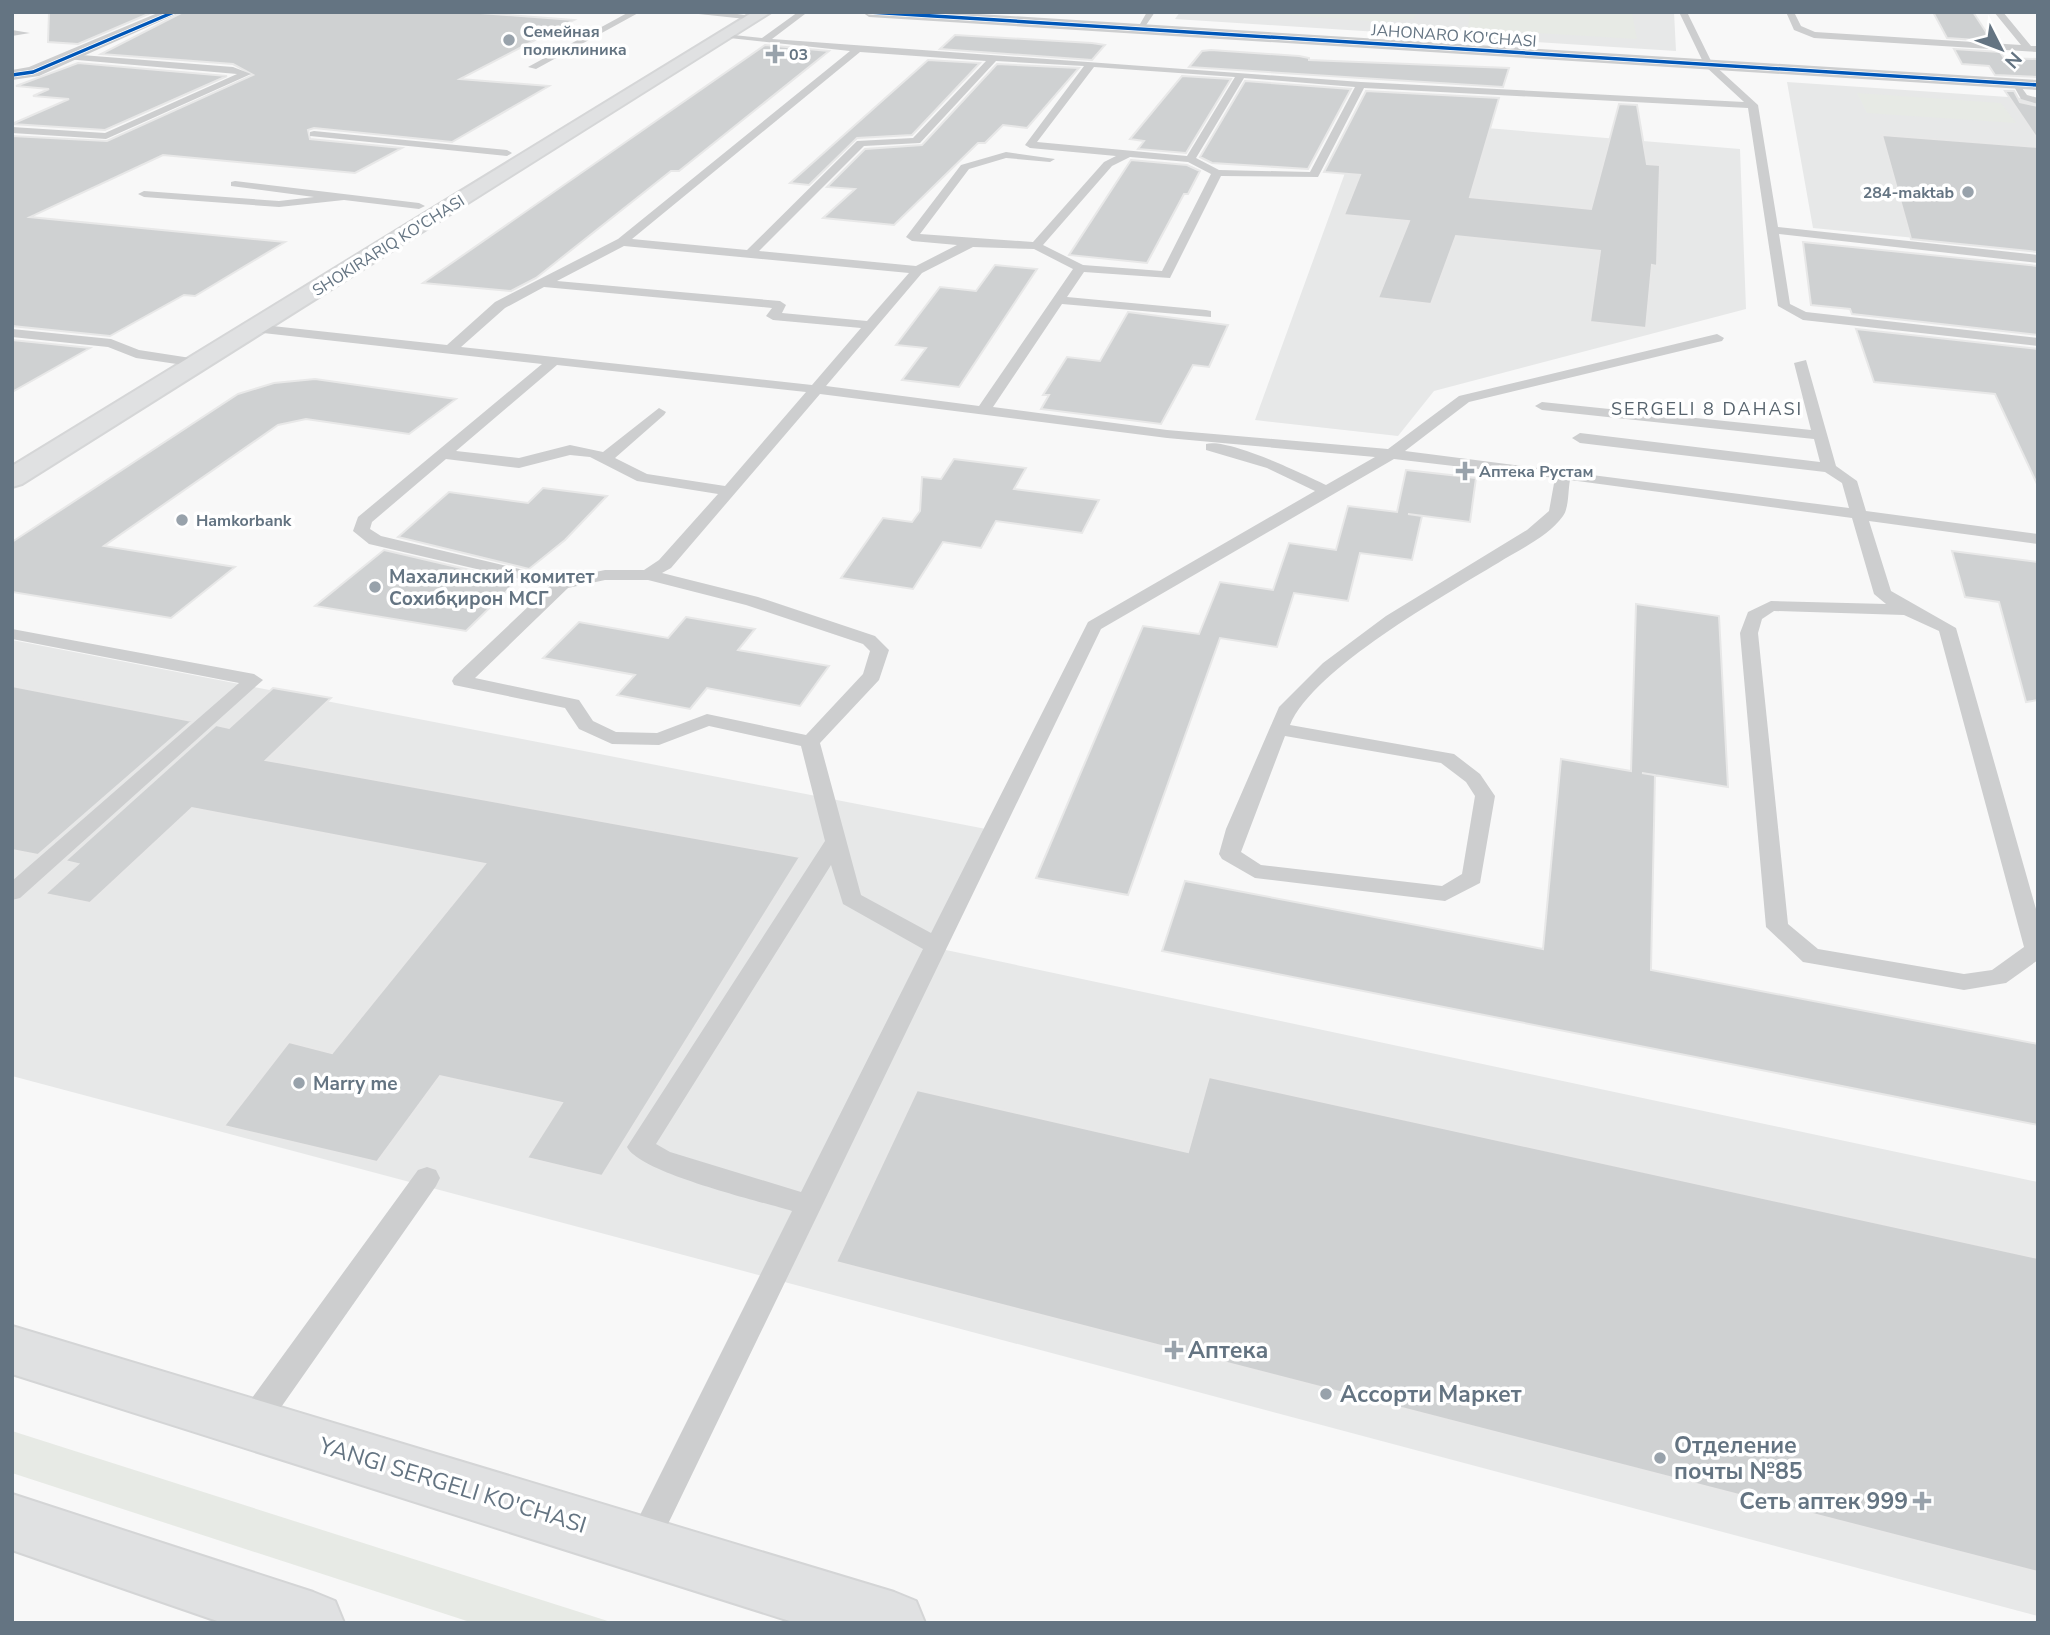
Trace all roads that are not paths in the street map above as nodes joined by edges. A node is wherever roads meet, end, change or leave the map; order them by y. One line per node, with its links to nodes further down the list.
1 (174, 12): 17 (street)
2 (636, 12): 21 (lane)
3 (684, 12): 10 (lane)
4 (869, 12): 11 (street, JAHONARO KO'CHASI)
5 (1151, 12): 11 (lane)
6 (1683, 12): 20 (lane)
7 (1790, 12): 16 (lane)
8 (1997, 12): 16 (lane)
9 (801, 14): 14 (lane)
10 (743, 19): 14 (lane); 31 (main road, SHOKIRARIQ KO'CHASI); 52 (main road, SHOKIRARIQ KO'CHASI)
11 (1139, 29): 20 (street, JAHONARO KO'CHASI)
12 (12, 33): 13 (lane)
13 (26, 33)
14 (765, 40): 15 (lane)
15 (860, 47): 18 (lane); 41 (lane)
16 (2033, 49)
17 (69, 57): 22 (street); 29 (lane)
18 (994, 58): 19 (lane); 44 (lane)
19 (1091, 64): 23 (lane); 32 (lane)
20 (1709, 64): 24 (street, JAHONARO KO'CHASI); 28 (lane)
21 (533, 67)
22 (12, 75)
23 (1241, 75): 25 (lane); 33 (lane)
24 (2014, 83): 26 (street, JAHONARO KO'CHASI); 27 (lane)
25 (1361, 85): 28 (lane); 35 (lane)
26 (2038, 85)
27 (2038, 101)
28 (1753, 105): 40 (lane)
29 (12, 130)
30 (314, 134): 31 (lane)
31 (507, 153): 39 (main road, SHOKIRARIQ KO'CHASI)
32 (1128, 154): 33 (lane); 34 (lane)
33 (1189, 159): 35 (lane)
34 (1108, 164): 42 (lane); 43 (lane)
35 (1216, 173): 46 (lane)
36 (235, 184): 38 (lane)
37 (145, 194): 38 (lane)
38 (344, 197): 39 (lane)
39 (419, 206): 57 (main road, SHOKIRARIQ KO'CHASI)
40 (1773, 230): 45 (lane); 55 (lane)
41 (622, 243): 44 (lane); 48 (lane)
42 (971, 243): 43 (lane); 47 (lane)
43 (1036, 246): 46 (lane)
44 (751, 253): 47 (lane)
45 (2038, 259)
46 (1080, 268): 49 (lane)
47 (918, 270): 51 (lane)
48 (541, 283): 51 (lane); 56 (lane)
49 (1059, 300): 50 (lane); 63 (lane)
50 (1206, 314)
51 (870, 325): 61 (lane)
52 (253, 328): 56 (lane); 59 (main road, SHOKIRARIQ KO'CHASI)
53 (12, 333): 57 (lane)
54 (1717, 338): 70 (lane)
55 (2038, 342)
56 (449, 350): 58 (lane)
57 (164, 360): 59 (lane); 65 (main road, SHOKIRARIQ KO'CHASI)
58 (555, 360): 61 (lane); 69 (lane)
59 (197, 363): 74 (main road, SHOKIRARIQ KO'CHASI)
60 (1801, 363): 67 (lane)
61 (813, 389): 63 (lane); 75 (lane)
62 (1542, 406): 67 (lane)
63 (983, 411): 66 (lane)
64 (659, 412): 71 (lane)
65 (71, 416)
66 (1167, 434): 70 (lane); 76 (lane)
67 (1820, 435): 72 (lane)
68 (1580, 438): 72 (lane)
69 (442, 454): 71 (lane); 80 (lane)
70 (1391, 454): 73 (lane); 76 (lane)
71 (604, 458): 75 (lane)
72 (1829, 468): 77 (lane)
73 (1563, 474): 77 (lane); 83 (lane)
74 (12, 478)
75 (729, 491): 79 (lane)
76 (1327, 491): 87 (lane)
77 (1860, 515): 78 (lane); 81 (lane)
78 (2038, 539)
79 (648, 575): 80 (lane); 84 (lane)
80 (562, 584): 84 (lane)
81 (1907, 610): 81 (lane)
82 (12, 634): 86 (lane)
83 (1278, 729): 83 (lane)
84 (810, 742): 85 (lane)
85 (836, 841): 87 (lane); 89 (lane)
86 (12, 893)
87 (937, 946): 89 (lane)
88 (427, 1178): 91 (lane)
89 (810, 1206): 93 (lane)
90 (12, 1349): 91 (main road, YANGI SERGELI KO'CHASI)
91 (252, 1423): 93 (main road, YANGI SERGELI KO'CHASI)
92 (12, 1522): 95 (main road)
93 (642, 1544): 94 (main road, YANGI SERGELI KO'CHASI)
94 (862, 1618)
95 (297, 1620)

